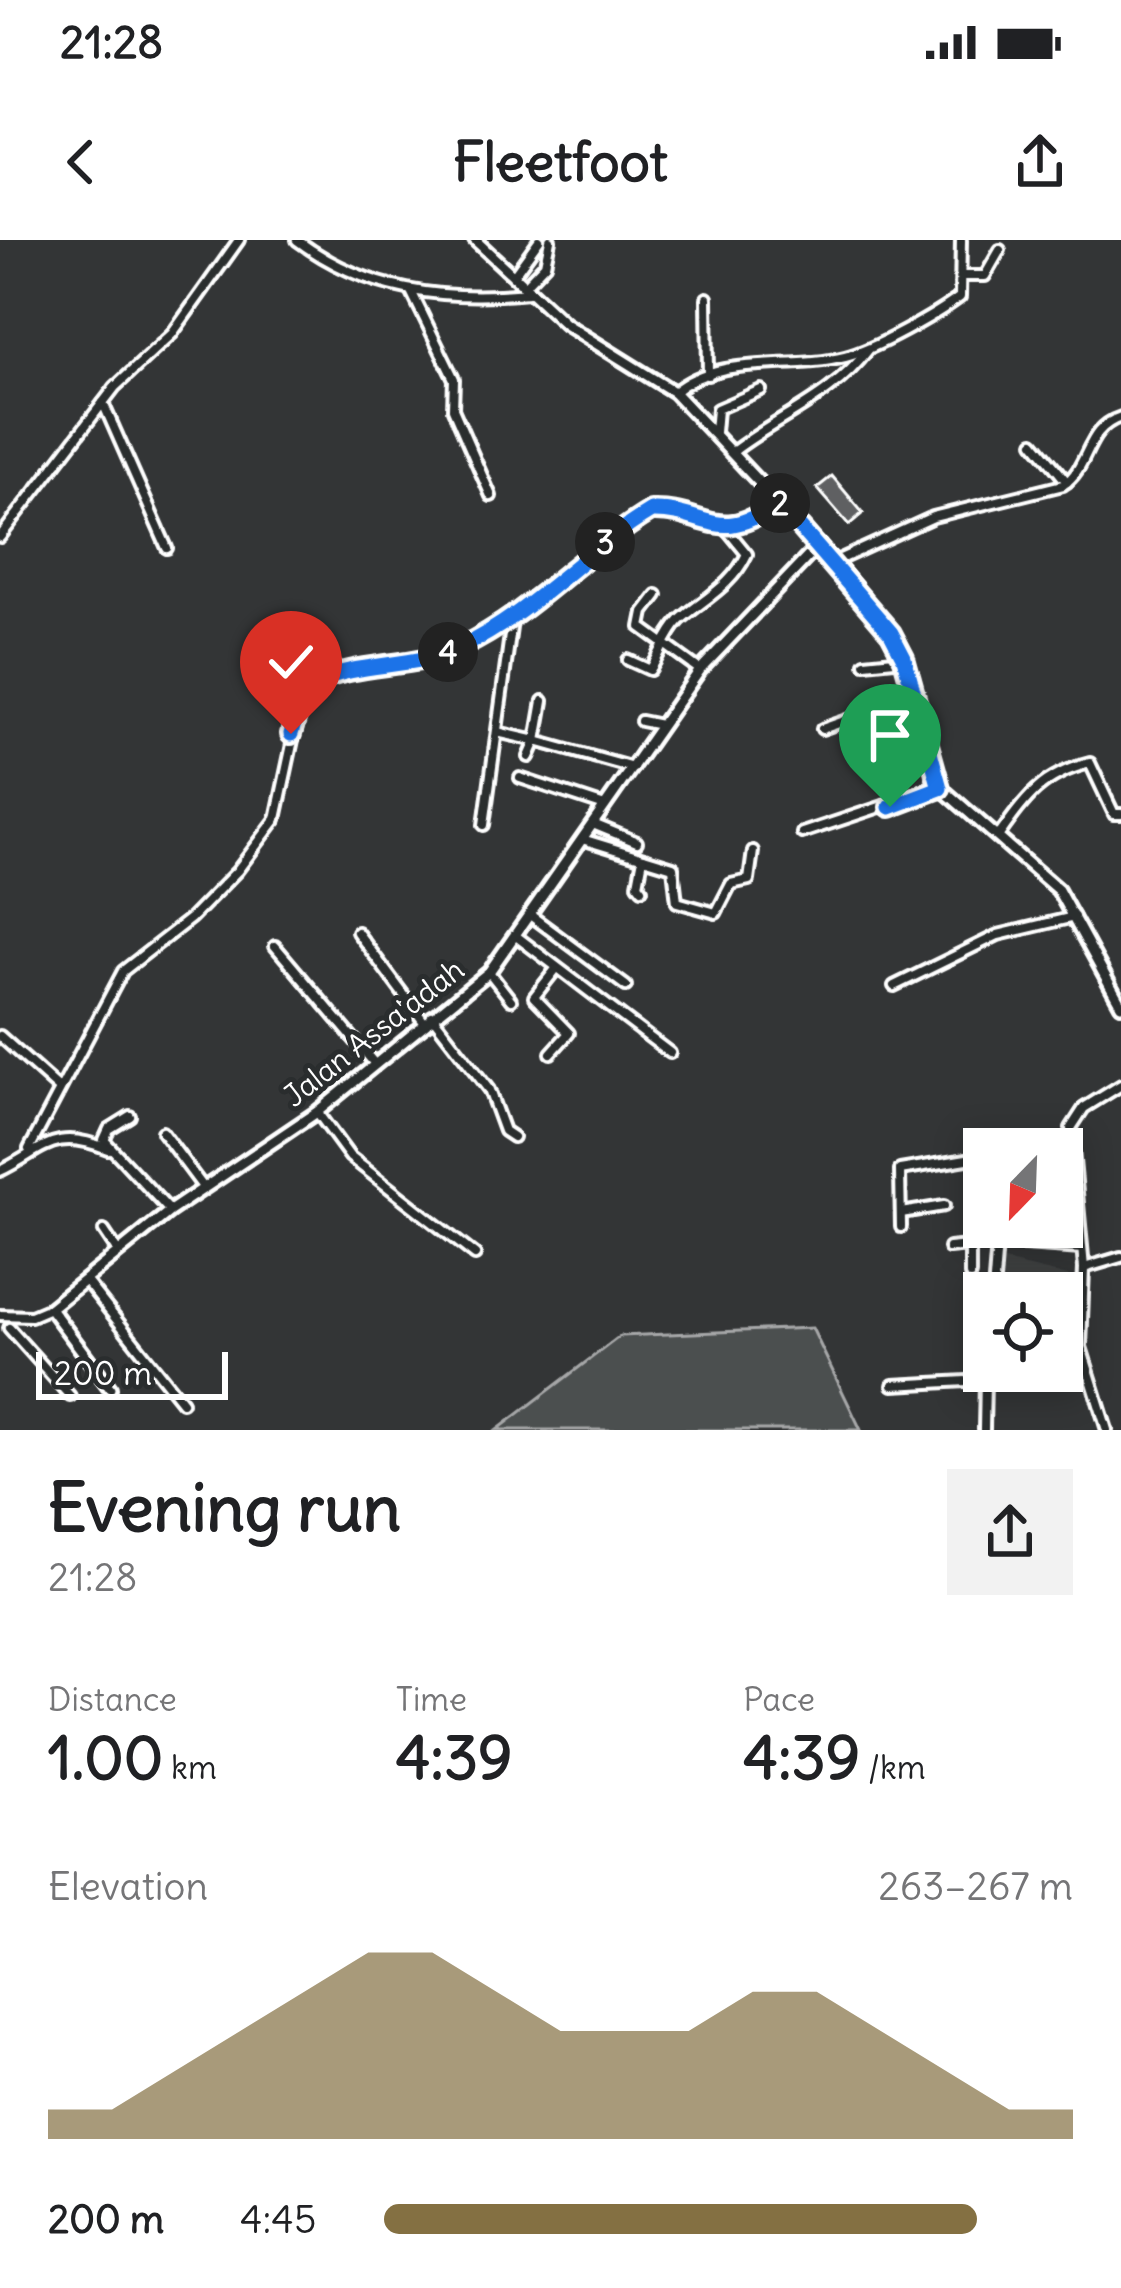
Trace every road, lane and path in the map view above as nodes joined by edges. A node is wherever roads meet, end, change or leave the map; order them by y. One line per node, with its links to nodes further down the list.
1 (239, 240): 17 (street)
2 (297, 240): 11 (street)
3 (475, 240): 8 (street)
4 (539, 240): 8 (street)
5 (550, 240): 10 (street)
6 (961, 240): 9 (street)
7 (1000, 250): 9 (street)
8 (513, 276): 10 (street)
9 (963, 276): 13 (street)
10 (526, 290): 11 (street); 16 (street)
11 (411, 291): 23 (street)
12 (707, 298): 14 (street)
13 (869, 349): 14 (street); 21 (street)
14 (708, 375): 16 (street)
15 (761, 390): 19 (street)
16 (674, 392): 19 (street)
17 (104, 403): 26 (street); 28 (street)
18 (1121, 417): 22 (street)
19 (715, 432): 21 (street)
20 (1034, 442): 22 (street)
21 (734, 451): 24 (street)
22 (1067, 482): 29 (street)
23 (491, 496)
24 (778, 502): 25 (street); 27 (street)
25 (724, 526): 31 (street); 32 (street)
26 (0, 537)
27 (819, 545): 29 (street); 36 (street, Jalan Assa'adah)
28 (167, 548)
29 (834, 562): 33 (street)
30 (657, 596): 32 (street)
31 (513, 613): 42 (street); 76 (street)
32 (665, 641): 34 (street); 36 (street)
33 (904, 658): 35 (street); 37 (street)
34 (628, 660)
35 (865, 664)
36 (700, 670): 40 (street, Jalan Assa'adah)
37 (914, 698): 41 (street); 47 (street)
38 (543, 701): 43 (street)
39 (641, 721): 40 (street)
40 (661, 725): 45 (street, Jalan Assa'adah)
41 (822, 729)
42 (497, 732): 43 (street); 51 (street)
43 (536, 741): 44 (street); 45 (street)
44 (529, 757)
45 (633, 768): 48 (street, Jalan Assa'adah)
46 (520, 778): 48 (street)
47 (940, 788): 52 (street); 53 (street)
48 (605, 806): 50 (street, Jalan Assa'adah)
49 (1121, 814): 53 (street)
50 (592, 824): 54 (street, Jalan Assa'adah); 55 (street)
51 (484, 825)
52 (802, 832)
53 (998, 837): 60 (street)
54 (582, 839): 57 (street); 59 (street, Jalan Assa'adah)
55 (637, 842)
56 (753, 851): 57 (street)
57 (643, 858): 58 (street)
58 (642, 889)
59 (530, 915): 62 (street, Jalan Assa'adah); 66 (street)
60 (1074, 917): 67 (street); 69 (street)
61 (357, 932): 70 (street)
62 (515, 937): 64 (street); 65 (street, Jalan Assa'adah)
63 (275, 946): 74 (street)
64 (556, 969): 72 (street); 73 (street)
65 (489, 972): 68 (street); 70 (street, Jalan Assa'adah)
66 (626, 986)
67 (894, 986)
68 (511, 1000)
69 (1121, 1005)
70 (428, 1019): 74 (street, Jalan Assa'adah); 81 (street)
71 (0, 1036): 76 (street)
72 (551, 1053)
73 (670, 1053)
74 (374, 1063): 77 (street, Jalan Assa'adah)
75 (1121, 1085): 79 (street)
76 (59, 1089): 82 (street)
77 (316, 1112): 86 (street, Jalan Assa'adah); 97 (street)
78 (130, 1116): 83 (street)
79 (1073, 1128)
80 (162, 1132): 86 (street)
81 (513, 1137)
82 (29, 1149): 83 (street); 85 (street)
83 (108, 1149): 88 (street)
84 (963, 1159): 89 (street)
85 (0, 1171)
86 (203, 1187): 88 (street, Jalan Assa'adah)
87 (944, 1206): 89 (street)
88 (170, 1211): 96 (street, Jalan Assa'adah)
89 (901, 1213): 90 (street)
90 (901, 1227)
91 (104, 1231): 96 (street)
92 (963, 1246): 93 (street)
93 (950, 1248)
94 (1058, 1248): 95 (street)
95 (1082, 1250): 99 (street)
96 (118, 1252): 100 (street, Jalan Assa'adah)
97 (476, 1256)
98 (1121, 1257): 99 (street)
99 (1084, 1268): 112 (street)
100 (85, 1280): 101 (street, Jalan Assa'adah); 110 (street)
101 (50, 1308): 103 (street); 107 (street)
102 (0, 1316): 103 (street)
103 (31, 1316): 104 (street)
104 (5, 1330): 109 (street)
105 (963, 1378): 106 (street)
106 (893, 1385)
107 (110, 1388)
108 (985, 1392): 111 (street)
109 (70, 1396)
110 (182, 1402)
111 (984, 1430)
112 (1107, 1430)

